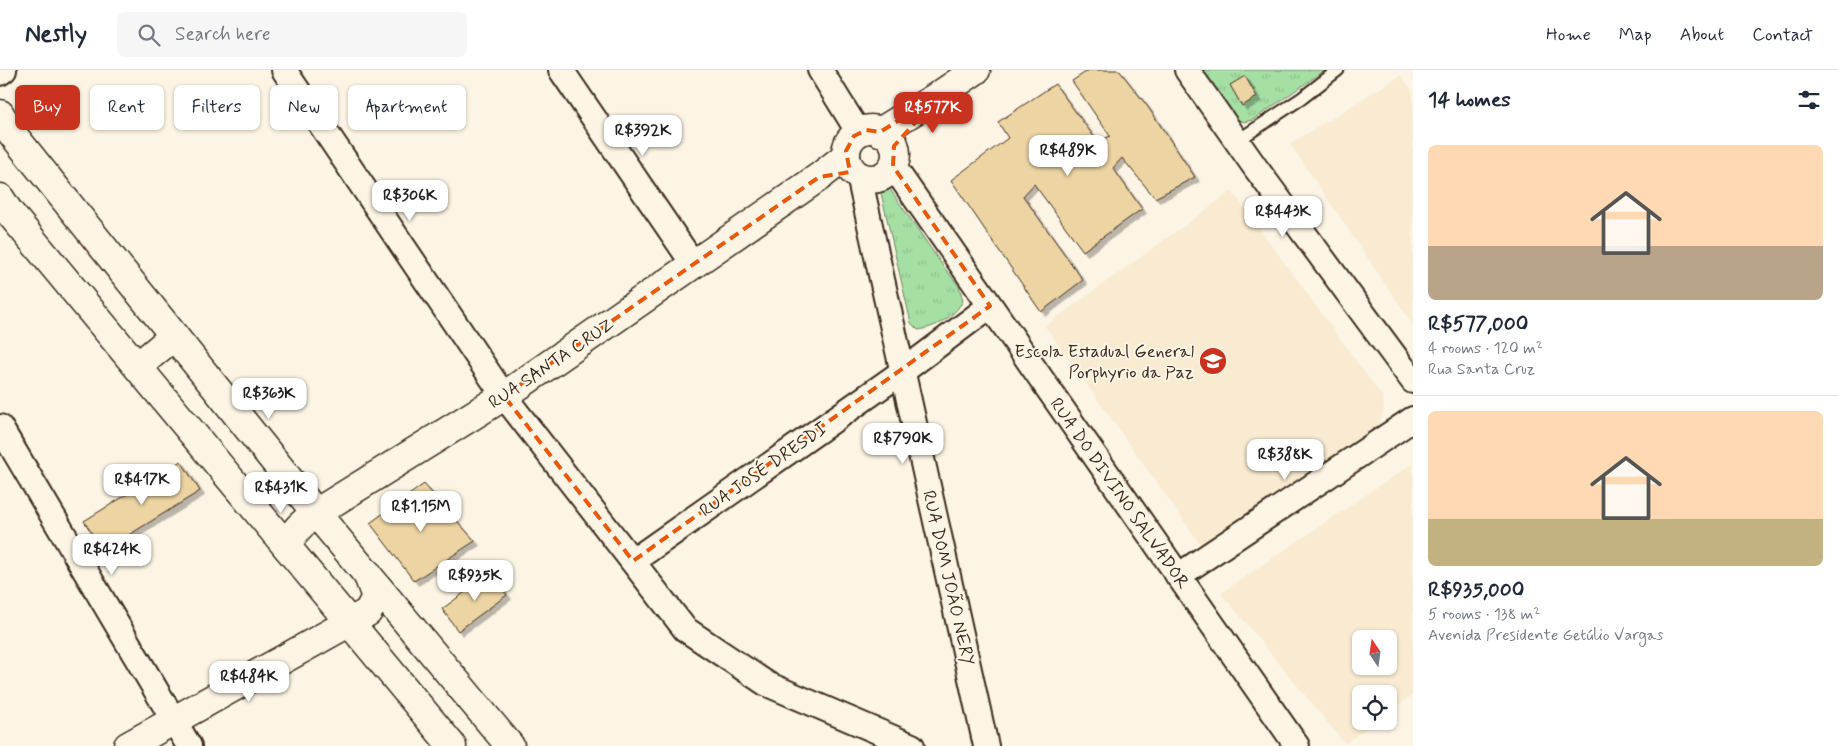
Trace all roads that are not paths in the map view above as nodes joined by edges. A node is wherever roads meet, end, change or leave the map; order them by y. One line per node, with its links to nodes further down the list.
1 (4, 70): 8 (street)
2 (284, 70): 19 (street)
3 (561, 70): 13 (street)
4 (820, 70): 11 (street, RUA DO DIVINO SALVADOR)
5 (976, 70): 11 (main road)
6 (1187, 70): 10 (street)
7 (1338, 70): 10 (lane)
8 (0, 73)
9 (1, 117): 15 (main road)
10 (1237, 141): 18 (street)
11 (869, 154): 13 (main road, RUA SANTA CRUZ); 14 (street, RUA DO DIVINO SALVADOR); 17 (street, RUA DOM JOÃO NERY)
12 (5, 214): 16 (main road)
13 (694, 265): 19 (main road, RUA SANTA CRUZ)
14 (990, 306): 17 (street, RUA JOSÉ DRESDI); 26 (street, RUA DO DIVINO SALVADOR)
15 (174, 336): 16 (main road); 22 (main road)
16 (138, 366): 23 (main road)
17 (902, 372): 24 (street, RUA JOSÉ DRESDI); 34 (street, RUA DOM JOÃO NERY)
18 (1413, 381)
19 (504, 396): 22 (main road, RUA SANTA CRUZ); 24 (street)
20 (1413, 419): 26 (street)
21 (0, 427): 28 (street)
22 (316, 513): 23 (main road, RUA SANTA CRUZ); 25 (main road)
23 (287, 547): 27 (main road)
24 (633, 561): 33 (street)
25 (368, 573): 27 (main road); 32 (main road)
26 (1178, 576): 35 (street, RUA DO DIVINO SALVADOR)
27 (350, 623): 28 (main road); 31 (main road)
28 (174, 720): 29 (main road); 30 (street)
29 (128, 746)
30 (189, 746)
31 (452, 746)
32 (510, 746)
33 (912, 746)
34 (986, 746)
35 (1297, 746)

